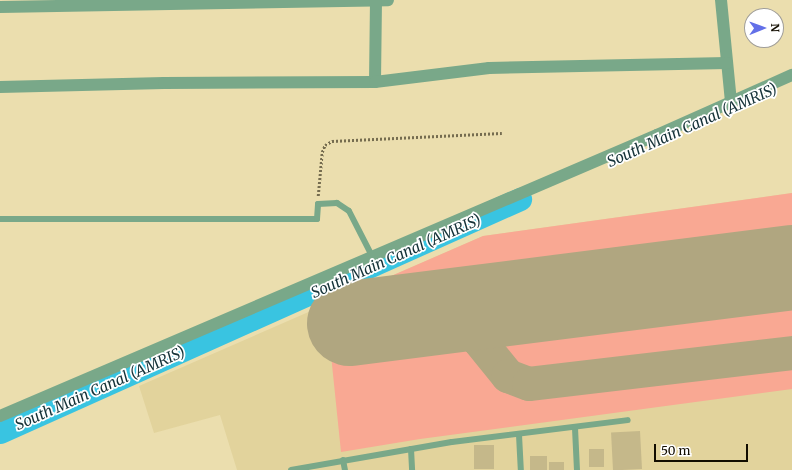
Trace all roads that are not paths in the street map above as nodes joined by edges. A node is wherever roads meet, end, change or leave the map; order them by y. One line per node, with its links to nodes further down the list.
1 (376, 0): 2 (street); 4 (street); 8 (street)
2 (388, 0)
3 (721, 0): 6 (street)
4 (63, 3): 5 (street)
5 (0, 7)
6 (727, 63): 8 (street); 10 (street)
7 (792, 75): 10 (street)
8 (376, 82): 9 (street)
9 (0, 87)
10 (731, 102): 12 (street)
11 (0, 219): 12 (lane)
12 (372, 256): 13 (street)
13 (0, 416)
14 (628, 420): 15 (lane)
15 (575, 428): 16 (lane); 23 (lane)
16 (519, 435): 17 (lane); 22 (lane)
17 (411, 449): 18 (lane); 21 (lane)
18 (343, 460): 19 (lane); 20 (lane)
19 (291, 470)
20 (345, 470)
21 (412, 470)
22 (521, 470)
23 (577, 470)

